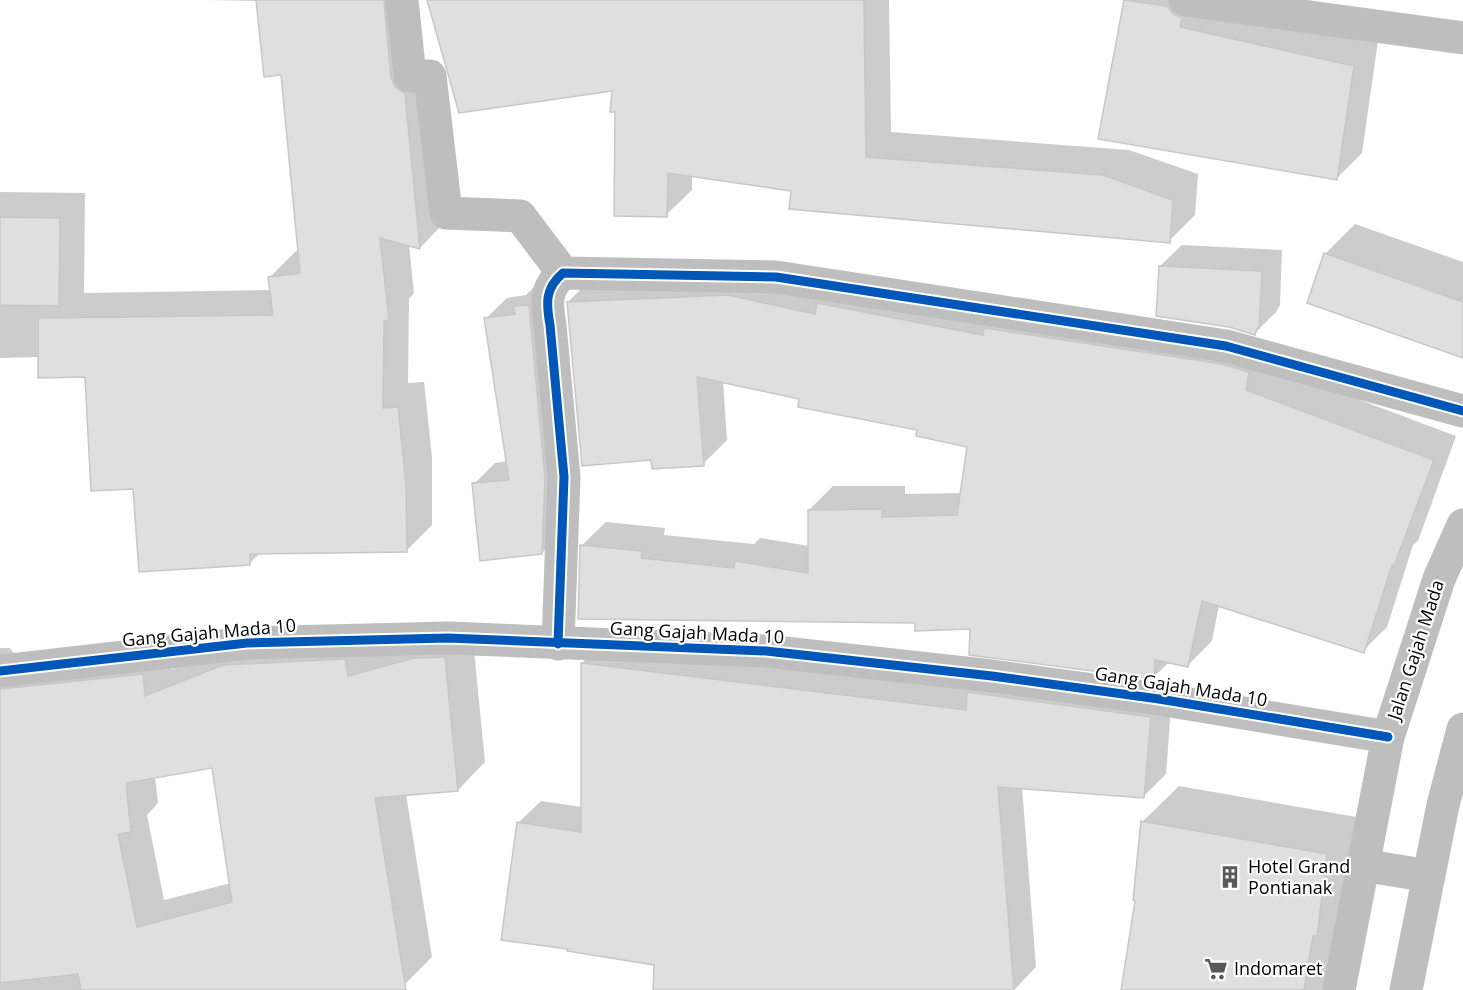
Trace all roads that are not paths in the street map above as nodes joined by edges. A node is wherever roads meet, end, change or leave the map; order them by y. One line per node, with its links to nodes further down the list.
1 (402, 0): 4 (street)
2 (1185, 0): 3 (street)
3 (1463, 38)
4 (563, 273): 5 (street); 7 (street)
5 (1463, 411)
6 (1463, 525): 10 (street, Jalan Gajah Mada)
7 (558, 644): 8 (street, Gang Gajah Mada 10); 10 (street, Gang Gajah Mada 10)
8 (0, 671)
9 (1463, 729): 12 (street)
10 (1388, 737): 11 (street, Jalan Gajah Mada)
11 (1362, 865): 12 (street); 13 (street, Jalan Gajah Mada)
12 (1429, 876): 14 (street)
13 (1339, 990)
14 (1406, 990)

